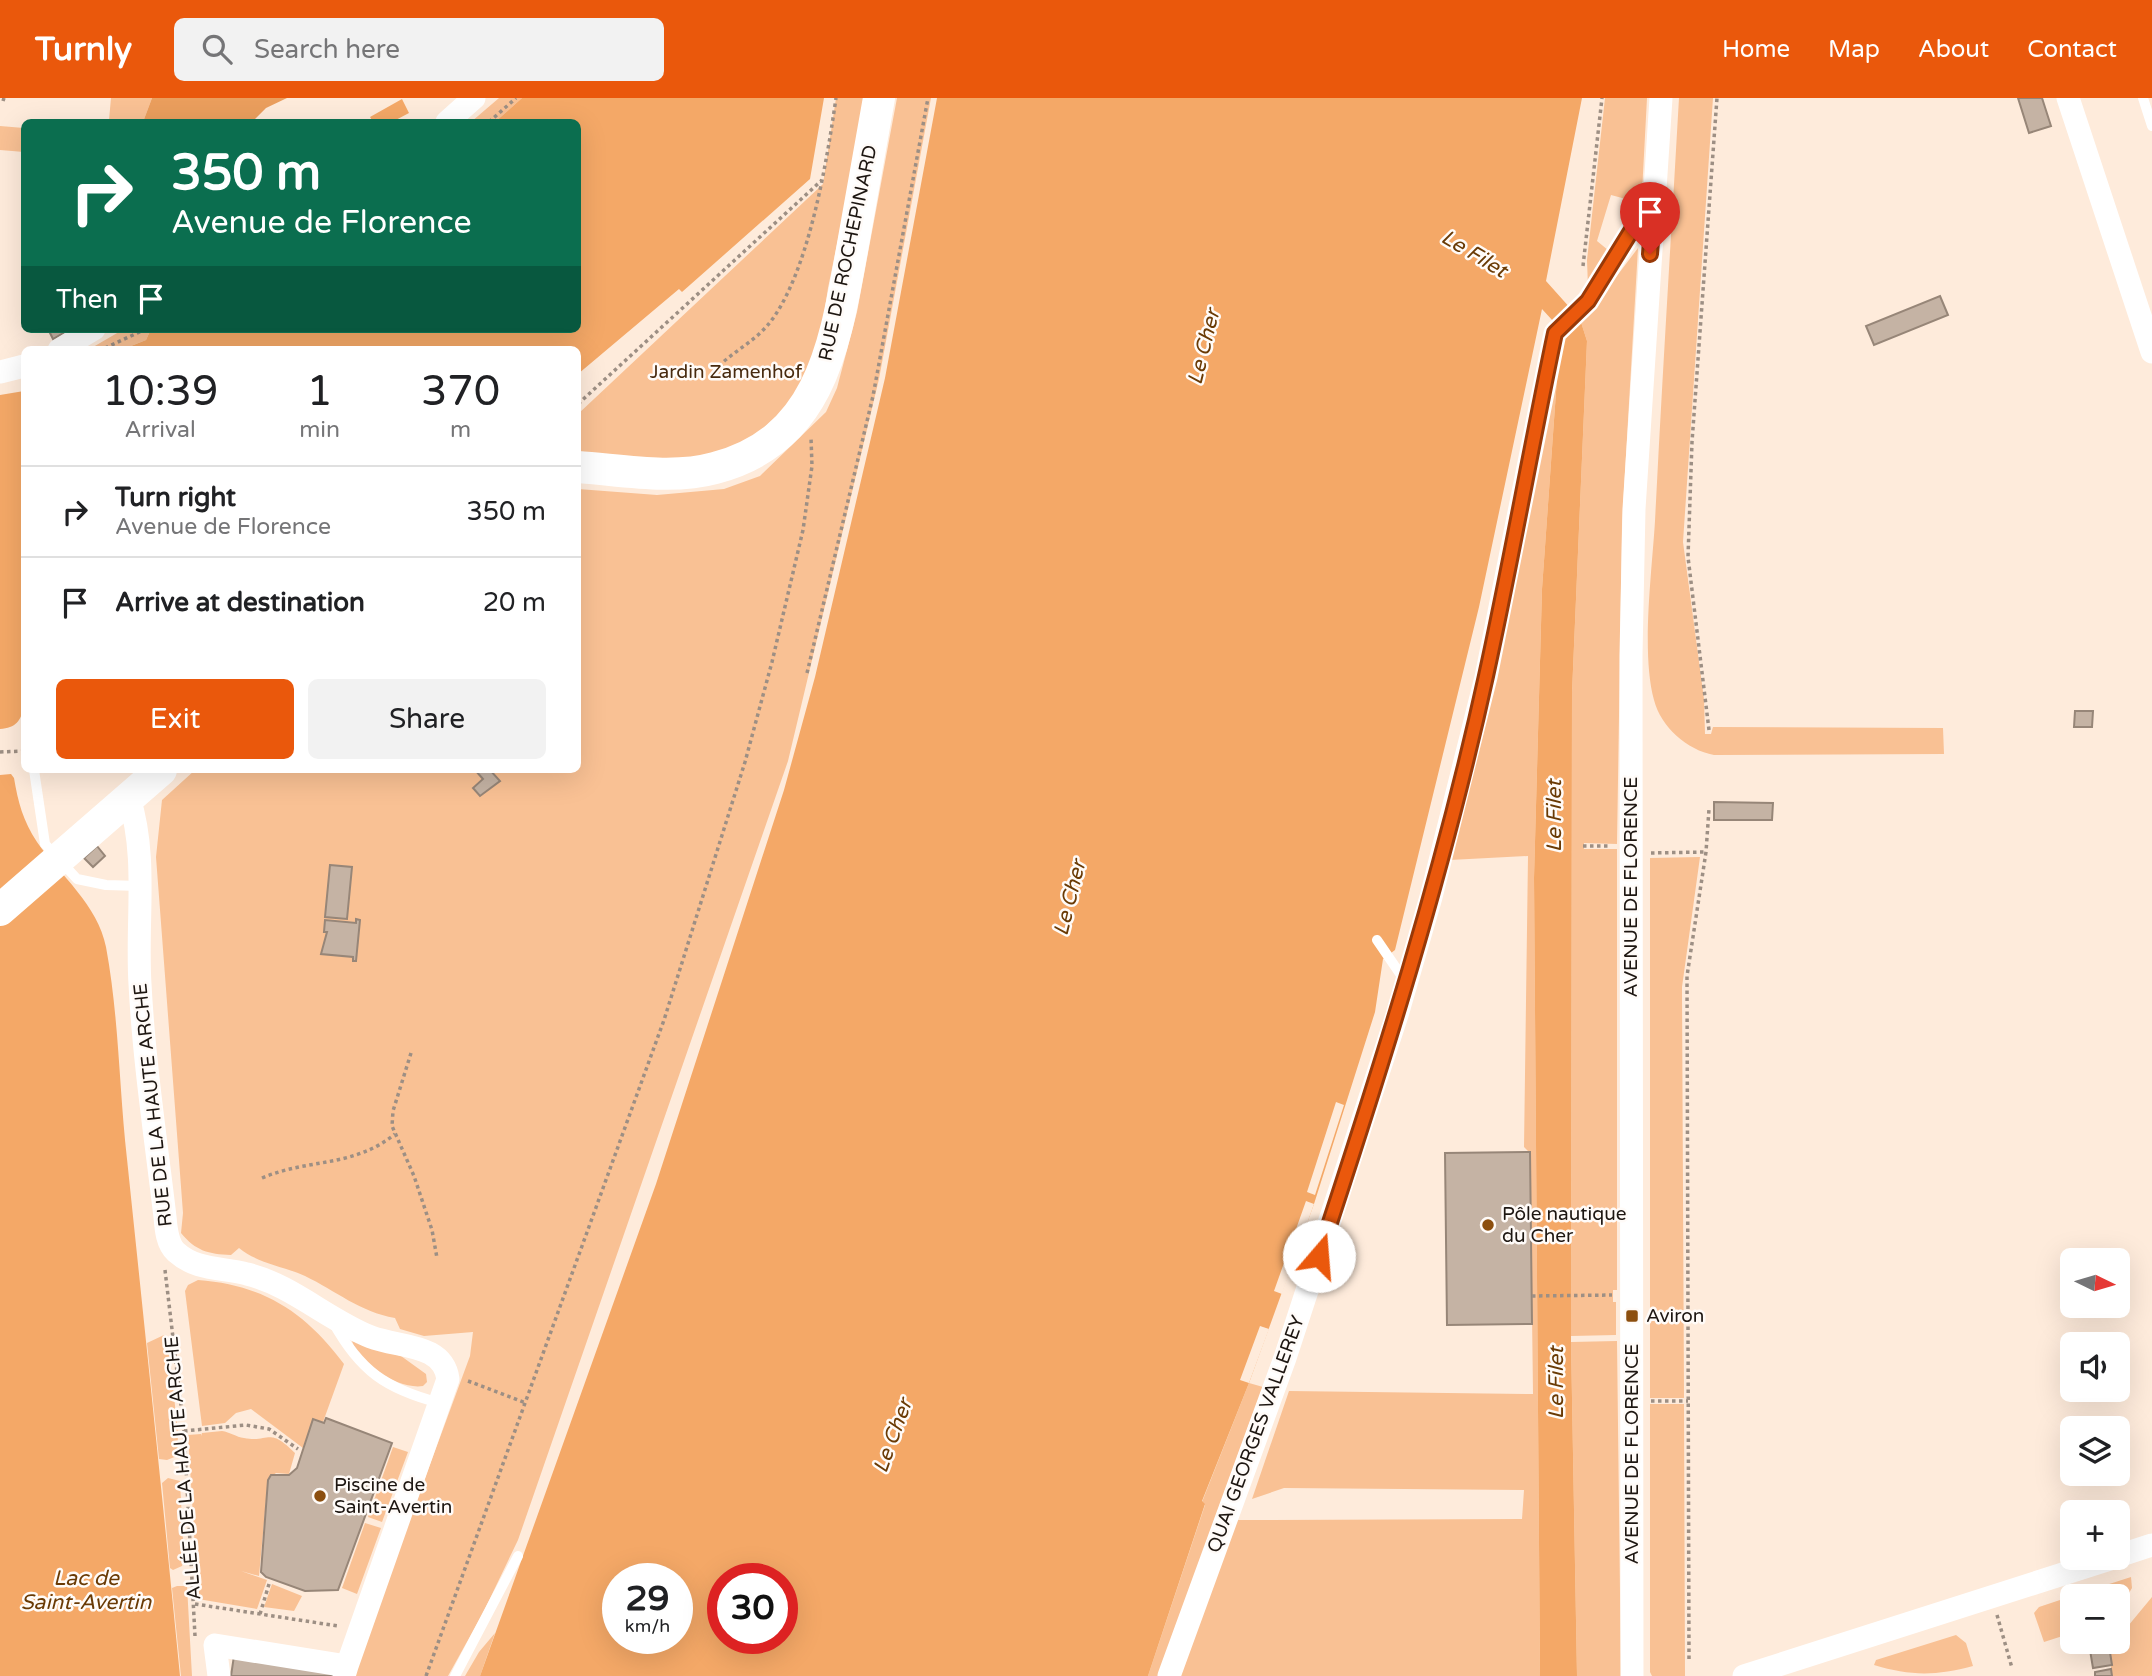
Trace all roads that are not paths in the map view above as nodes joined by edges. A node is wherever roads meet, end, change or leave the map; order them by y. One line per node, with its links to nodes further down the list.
1 (474, 98): 6 (street)
2 (879, 98): 14 (street, RUE DE ROCHEPINARD)
3 (1661, 98): 8 (street, AVENUE DE FLORENCE)
4 (2068, 98): 11 (street)
5 (2143, 98): 7 (lane)
6 (450, 119)
7 (2152, 126)
8 (1654, 203): 21 (street, QUAI GEORGES VALLEREY); 32 (street, AVENUE DE FLORENCE)
9 (87, 333): 10 (street)
10 (66, 346)
11 (2152, 352)
12 (21, 367): 13 (street)
13 (0, 372)
14 (581, 467)
15 (34, 773): 18 (lane)
16 (158, 773): 17 (street)
17 (129, 798): 18 (street); 19 (street)
18 (139, 886): 22 (street, RUE DE LA HAUTE ARCHE)
19 (0, 910)
20 (1377, 940): 21 (lane)
21 (1406, 983): 31 (street, QUAI GEORGES VALLEREY)
22 (330, 1317): 23 (lane); 23 (street, RUE DE LA HAUTE ARCHE)
23 (440, 1403): 28 (street, RUE DE LA HAUTE ARCHE)
24 (2152, 1545): 25 (street)
25 (2130, 1552)
26 (518, 1556): 30 (lane)
27 (2074, 1570): 33 (street)
28 (346, 1671): 29 (street)
29 (219, 1676)
30 (455, 1676)
31 (1169, 1676)
32 (1632, 1676)
33 (1744, 1676)

